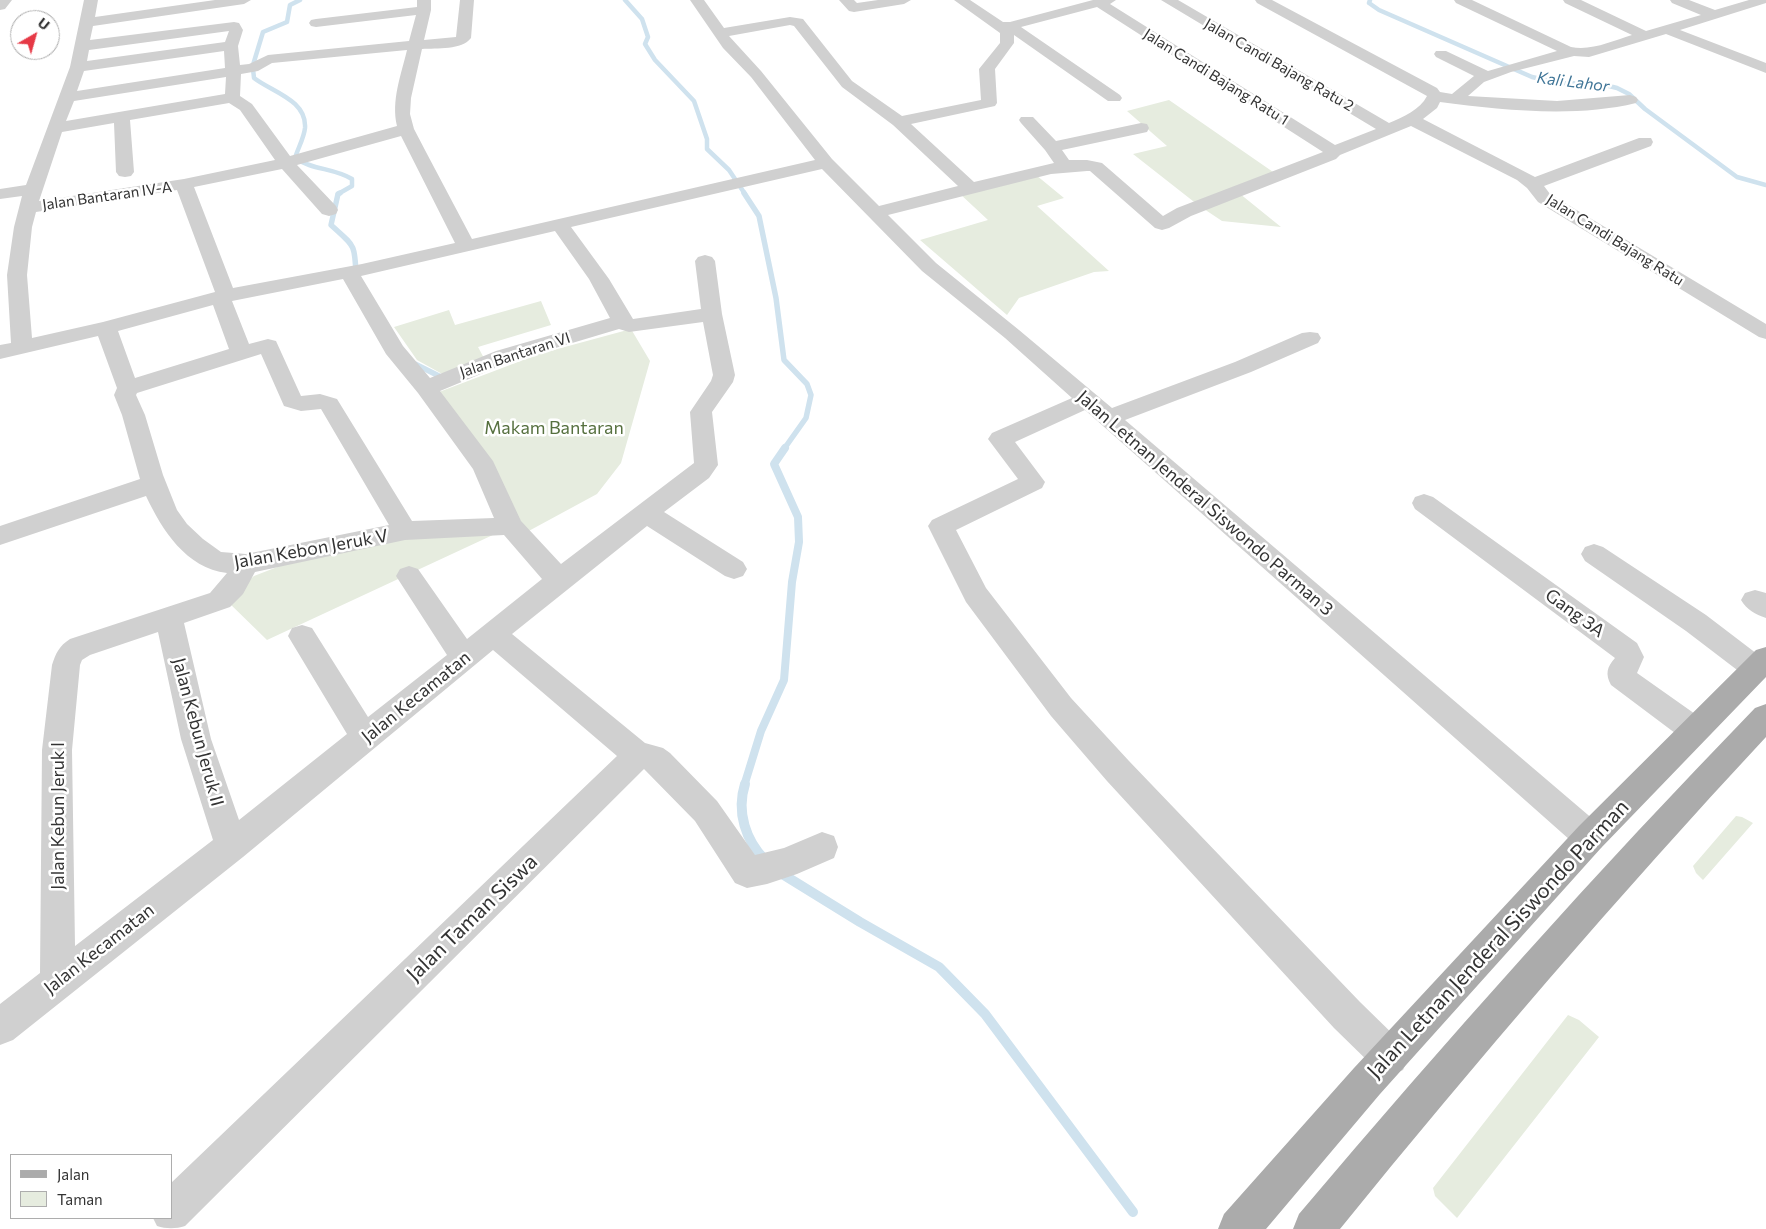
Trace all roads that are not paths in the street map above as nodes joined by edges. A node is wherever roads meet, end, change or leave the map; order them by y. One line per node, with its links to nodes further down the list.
1 (5, 0): 17 (street)
2 (92, 0): 19 (street)
3 (244, 0): 19 (street)
4 (467, 0): 25 (street)
5 (697, 0): 23 (street, Jalan Letnan Jenderal Siswondo Parman 3)
6 (846, 0): 7 (street)
7 (904, 0)
8 (961, 0): 21 (street)
9 (1168, 0): 47 (street, Jalan Candi Bajang Ratu 2)
10 (1262, 0): 34 (street)
11 (1461, 0): 28 (street)
12 (1570, 0): 24 (street)
13 (1677, 0): 18 (street)
14 (1763, 0): 18 (street)
15 (1104, 1): 21 (street); 50 (street, Jalan Candi Bajang Ratu 1)
16 (424, 5): 20 (street); 25 (street)
17 (0, 6)
18 (1714, 15): 22 (street)
19 (88, 22): 26 (street)
20 (316, 23)
21 (1004, 26): 37 (street); 43 (street)
22 (1665, 29): 24 (street); 31 (street)
23 (720, 33): 43 (street); 52 (street, Jalan Letnan Jenderal Siswondo Parman 3)
24 (1644, 35): 28 (street)
25 (416, 44): 32 (street); 46 (street)
26 (82, 46): 27 (street); 30 (street)
27 (231, 46): 30 (street); 32 (street)
28 (1572, 52): 33 (street)
29 (1441, 54): 33 (street)
30 (78, 67): 35 (street)
31 (1766, 68)
32 (233, 71): 35 (street); 36 (street)
33 (1485, 76): 38 (street)
34 (1435, 96): 38 (street); 42 (street)
35 (66, 97): 44 (street)
36 (232, 98): 40 (street); 51 (street)
37 (1114, 98)
38 (1455, 99): 39 (street)
39 (1630, 100)
40 (122, 118): 44 (street); 54 (street)
41 (1027, 120): 49 (street)
42 (1412, 120): 47 (street); 56 (street, Jalan Candi Bajang Ratu)
43 (899, 122): 57 (street)
44 (56, 128): 59 (street)
45 (1141, 128): 49 (street)
46 (406, 129): 51 (street, Jalan Bantaran IV-A); 63 (street)
47 (1389, 130): 50 (street)
48 (1645, 142): 56 (street)
49 (1052, 147): 53 (street)
50 (1334, 151): 53 (street)
51 (294, 161): 55 (street, Jalan Bantaran IV-A); 60 (street)
52 (826, 163): 61 (street, Jalan Letnan Jenderal Siswondo Parman 3); 62 (street)
53 (1065, 166): 57 (street)
54 (125, 172)
55 (184, 184): 59 (street, Jalan Bantaran IV-A); 66 (street)
56 (1533, 184): 70 (street, Jalan Candi Bajang Ratu)
57 (969, 187): 61 (street)
58 (0, 194): 59 (street, Jalan Bantaran IV-A)
59 (31, 198): 72 (street)
60 (329, 210)
61 (874, 213): 77 (street, Jalan Letnan Jenderal Siswondo Parman 3)
62 (560, 225): 63 (street); 68 (street)
63 (466, 246): 65 (street)
64 (705, 260): 67 (street)
65 (355, 271): 66 (street); 75 (street)
66 (224, 296): 69 (street); 74 (street)
67 (712, 314): 68 (street, Jalan Bantaran VI); 80 (street, Jalan Kecamatan)
68 (622, 321): 75 (street, Jalan Bantaran VI)
69 (106, 328): 72 (street); 76 (street)
70 (1766, 333)
71 (1310, 338): 77 (street)
72 (22, 346): 73 (street)
73 (0, 352)
74 (241, 352): 76 (street, Jalan Kebon Jeruk V); 82 (street, Jalan Kebon Jeruk V)
75 (441, 382): 81 (street)
76 (128, 388): 78 (street, Jalan Kebon Jeruk V)
77 (1097, 409): 98 (street, Jalan Letnan Jenderal Siswondo Parman 3); 103 (street)
78 (153, 484): 83 (street); 85 (street, Jalan Kebon Jeruk V)
79 (1424, 503): 95 (street, Gang 3A)
80 (648, 514): 86 (street); 88 (street, Jalan Kecamatan)
81 (510, 526): 82 (street, Jalan Kebon Jeruk V); 88 (street)
82 (405, 531): 85 (street, Jalan Kebon Jeruk V)
83 (0, 536)
84 (1594, 554): 93 (street)
85 (246, 564): 89 (street)
86 (734, 569)
87 (409, 576): 92 (street)
88 (559, 580): 90 (street, Jalan Kecamatan)
89 (168, 618): 99 (street, Jalan Kebun Jeruk II); 101 (street, Jalan Kebun Jeruk I)
90 (494, 635): 92 (street, Jalan Kecamatan); 97 (street)
91 (302, 636): 96 (street)
92 (464, 658): 96 (street, Jalan Kecamatan)
93 (1761, 663): 95 (main road, Jalan Letnan Jenderal Siswondo Parman)
94 (1766, 717): 108 (main road)
95 (1694, 730): 98 (main road, Jalan Letnan Jenderal Siswondo Parman)
96 (365, 738): 99 (street, Jalan Kecamatan)
97 (638, 755): 100 (street); 104 (street, Jalan Taman Siswa)
98 (1590, 836): 103 (main road, Jalan Letnan Jenderal Siswondo Parman)
99 (231, 846): 101 (street, Jalan Kecamatan)
100 (822, 847)
101 (58, 981): 102 (street, Jalan Kecamatan)
102 (0, 1027)
103 (1390, 1057): 107 (main road, Jalan Letnan Jenderal Siswondo Parman)
104 (172, 1211)
105 (164, 1219): 106 (street)
106 (154, 1229)
107 (1239, 1229)
108 (1314, 1229)

